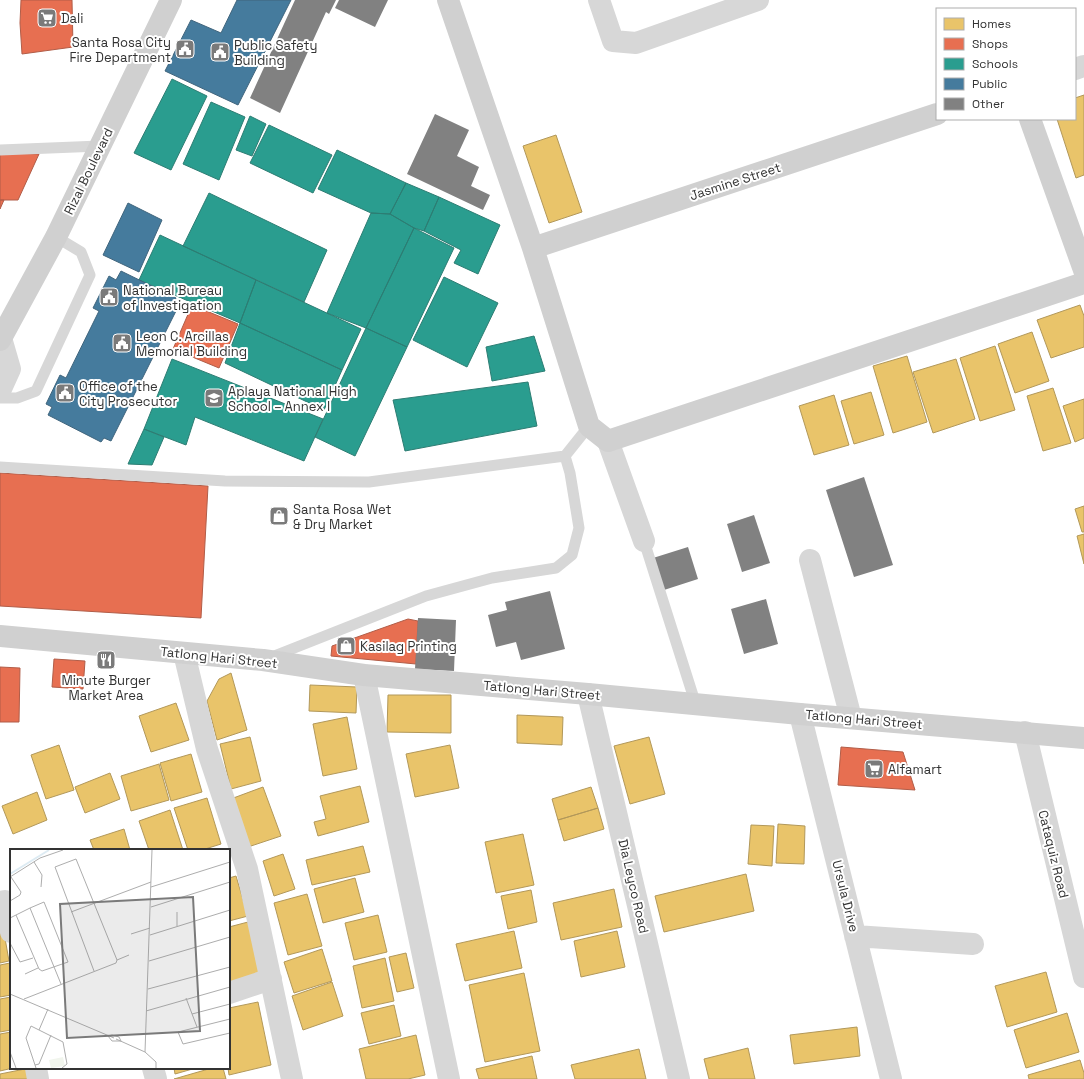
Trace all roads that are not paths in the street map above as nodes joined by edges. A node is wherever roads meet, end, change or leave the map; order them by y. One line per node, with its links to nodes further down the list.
1 (171, 0): 7 (street, Rizal Boulevard)
2 (448, 0): 10 (street)
3 (598, 0): 4 (street)
4 (758, 0)
5 (936, 114): 10 (street, Jasmine Street)
6 (1030, 120): 11 (street)
7 (100, 146): 8 (lane); 9 (street, Rizal Boulevard)
8 (0, 150)
9 (56, 237): 13 (street, Rizal Boulevard); 15 (lane)
10 (533, 248): 16 (street)
11 (1084, 270)
12 (1084, 283): 17 (street)
13 (0, 339): 14 (street)
14 (0, 391)
15 (0, 398)
16 (589, 426): 17 (street); 18 (lane)
17 (608, 441): 20 (street)
18 (566, 456): 19 (lane); 24 (lane)
19 (0, 467)
20 (644, 541): 27 (lane)
21 (810, 560): 29 (street)
22 (0, 636): 23 (street, Tatlong Hari Street)
23 (184, 653): 24 (street, Tatlong Hari Street); 37 (street)
24 (263, 660): 25 (street, Tatlong Hari Street)
25 (364, 675): 26 (street, Tatlong Hari Street); 44 (street)
26 (588, 694): 27 (street, Tatlong Hari Street); 45 (street, Dia Leyco Road)
27 (696, 705): 28 (street, Tatlong Hari Street)
28 (800, 714): 29 (street, Tatlong Hari Street); 34 (street, Ursula Drive)
29 (851, 718): 30 (street, Tatlong Hari Street)
30 (1025, 732): 31 (street, Tatlong Hari Street); 36 (street, Cataquiz Road)
31 (1084, 738)
32 (0, 902): 33 (street)
33 (10, 927)
34 (855, 936): 35 (street); 46 (street, Ursula Drive)
35 (973, 944)
36 (1084, 977)
37 (271, 979): 38 (street); 43 (street)
38 (230, 993)
39 (36, 1069): 41 (street)
40 (154, 1069): 42 (street)
41 (38, 1079)
42 (156, 1079)
43 (292, 1079)
44 (449, 1079)
45 (679, 1079)
46 (891, 1079)

